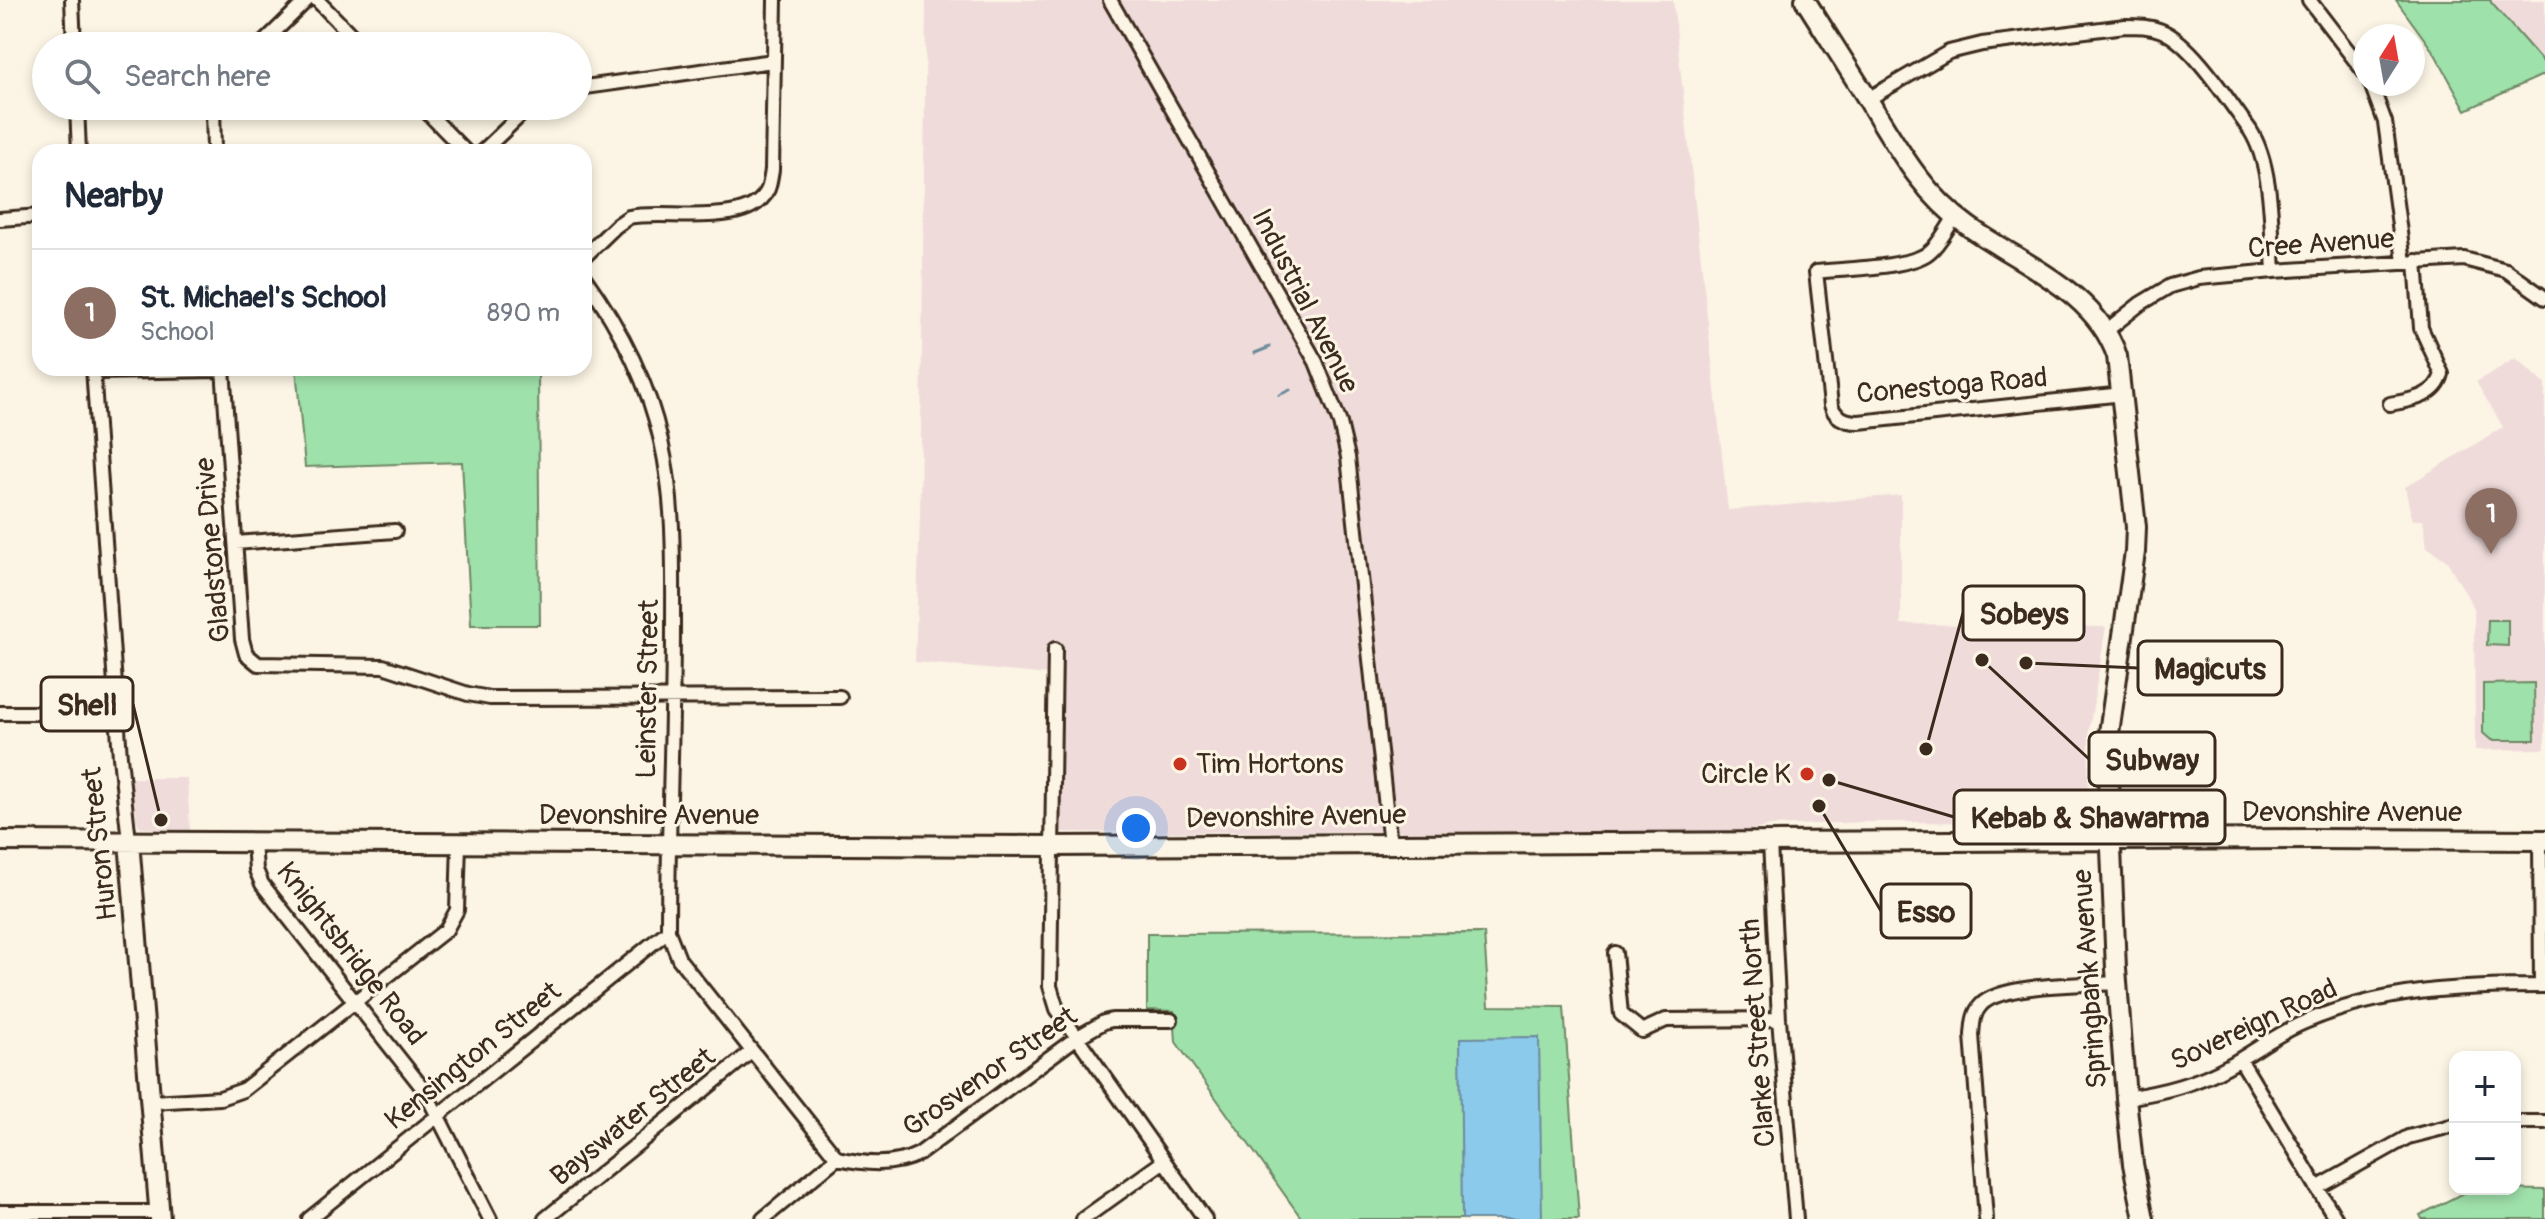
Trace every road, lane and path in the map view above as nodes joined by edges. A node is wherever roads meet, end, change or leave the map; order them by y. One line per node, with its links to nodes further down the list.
1 (72, 0): 8 (street)
2 (307, 0): 9 (street)
3 (317, 0): 10 (street)
4 (775, 0): 12 (street)
5 (1110, 0): 52 (street, Industrial Avenue)
6 (1805, 0): 15 (main road, Springbank Avenue)
7 (2309, 0): 11 (street)
8 (73, 32)
9 (274, 32)
10 (348, 32)
11 (2353, 57)
12 (773, 61): 13 (street); 27 (street)
13 (592, 86)
14 (2375, 96): 28 (street)
15 (1868, 99): 25 (main road, Springbank Avenue); 29 (street)
16 (78, 120): 20 (street)
17 (213, 120): 21 (street)
18 (435, 120): 22 (street)
19 (515, 120): 23 (street)
20 (79, 144)
21 (214, 144)
22 (458, 144)
23 (490, 144)
24 (32, 217): 26 (street)
25 (1955, 217): 32 (main road, Springbank Avenue); 35 (street, Conestoga Road)
26 (0, 219)
27 (592, 249)
28 (2410, 261): 29 (street, Cree Avenue); 31 (street, Cree Avenue); 36 (street)
29 (2274, 271): 32 (street, Cree Avenue)
30 (592, 289): 41 (street, Leinster Street)
31 (2545, 298)
32 (2106, 331): 35 (main road, Springbank Avenue)
33 (93, 376): 43 (street, Huron Street)
34 (224, 376): 38 (street, Gladstone Drive)
35 (2123, 394): 47 (main road, Springbank Avenue)
36 (2390, 404)
37 (395, 531): 38 (street)
38 (236, 543): 41 (street, Gladstone Drive)
39 (1055, 649): 53 (street)
40 (840, 697): 41 (street, Gladstone Drive)
41 (673, 699): 50 (street, Leinster Street)
42 (0, 713): 43 (street)
43 (117, 713): 46 (street, Huron Street)
44 (2542, 840): 47 (main road, Devonshire Avenue); 57 (street)
45 (0, 841): 46 (main road, Devonshire Avenue)
46 (129, 841): 48 (main road, Devonshire Avenue); 65 (main road, Huron Street)
47 (2110, 841): 51 (main road, Devonshire Avenue); 56 (main road, Springbank Avenue)
48 (254, 842): 49 (main road, Devonshire Avenue); 58 (street, Knightsbridge Road)
49 (459, 842): 50 (main road, Devonshire Avenue); 58 (street)
50 (670, 843): 53 (main road, Devonshire Avenue); 54 (street, Leinster Street)
51 (1770, 843): 52 (main road, Devonshire Avenue); 59 (street, Clarke Street North)
52 (1390, 844): 53 (main road, Devonshire Avenue)
53 (1050, 846): 61 (street)
54 (668, 931): 62 (street, Leinster Street); 66 (street, Kensington Street)
55 (1615, 953): 59 (street)
56 (2117, 983): 64 (main road, Springbank Avenue); 82 (street)
57 (2543, 986): 63 (street, Sovereign Road)
58 (356, 1002): 65 (street); 66 (street, Knightsbridge Road)
59 (1779, 1019): 81 (street, Clarke Street North)
60 (1171, 1020): 61 (street, Grosvenor Street)
61 (1076, 1038): 70 (street, Grosvenor Street); 71 (street)
62 (751, 1052): 70 (street, Leinster Street); 77 (street, Bayswater Street)
63 (2240, 1059): 64 (street, Sovereign Road); 72 (street)
64 (2126, 1098): 83 (main road, Springbank Avenue)
65 (152, 1102): 74 (main road, Huron Street)
66 (438, 1115): 75 (street, Kensington Street); 76 (street, Knightsbridge Road)
67 (2521, 1122): 68 (street)
68 (2545, 1122)
69 (2449, 1126): 72 (street)
70 (837, 1158): 78 (street)
71 (1164, 1161): 79 (street); 80 (street)
72 (2317, 1188): 84 (street)
73 (0, 1212): 74 (street)
74 (159, 1215)
75 (309, 1219)
76 (490, 1219)
77 (545, 1219)
78 (763, 1219)
79 (1083, 1219)
80 (1205, 1219)
81 (1796, 1219)
82 (1986, 1219)
83 (2144, 1219)
84 (2336, 1219)

